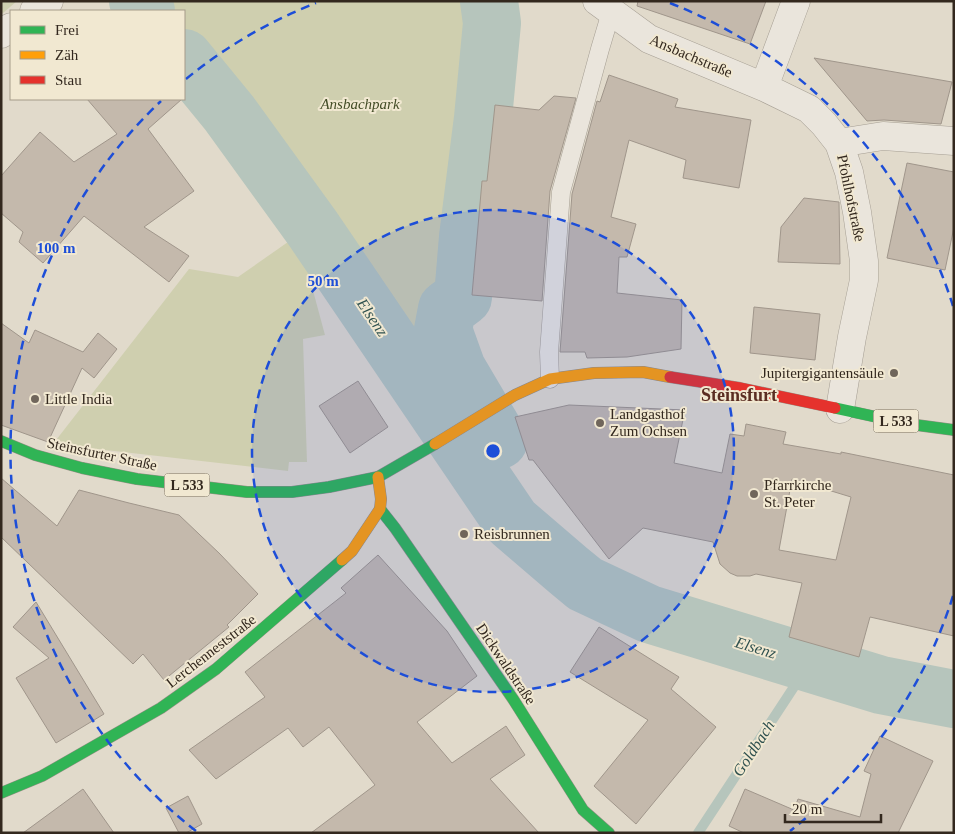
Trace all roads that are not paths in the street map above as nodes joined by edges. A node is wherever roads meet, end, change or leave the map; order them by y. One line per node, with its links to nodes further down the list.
1 (49, 1): 4 (street)
2 (796, 1): 5 (street)
3 (604, 7): 5 (street, Ansbachstraße); 8 (lane)
4 (36, 10)
5 (764, 87): 7 (street, Pfohlhofstraße)
6 (954, 141): 7 (street)
7 (839, 143): 9 (street, Pfohlhofstraße)
8 (550, 378): 9 (main road, L 533); 12 (main road, L 533)
9 (840, 409): 10 (main road, L 533)
10 (954, 430)
11 (1, 441): 12 (main road, Steinsfurter Straße / L 533)
12 (378, 477): 13 (main road)
13 (380, 509): 14 (main road, Lerchenneststraße); 15 (main road, Dickwaldstraße)
14 (1, 793)
15 (610, 833)

